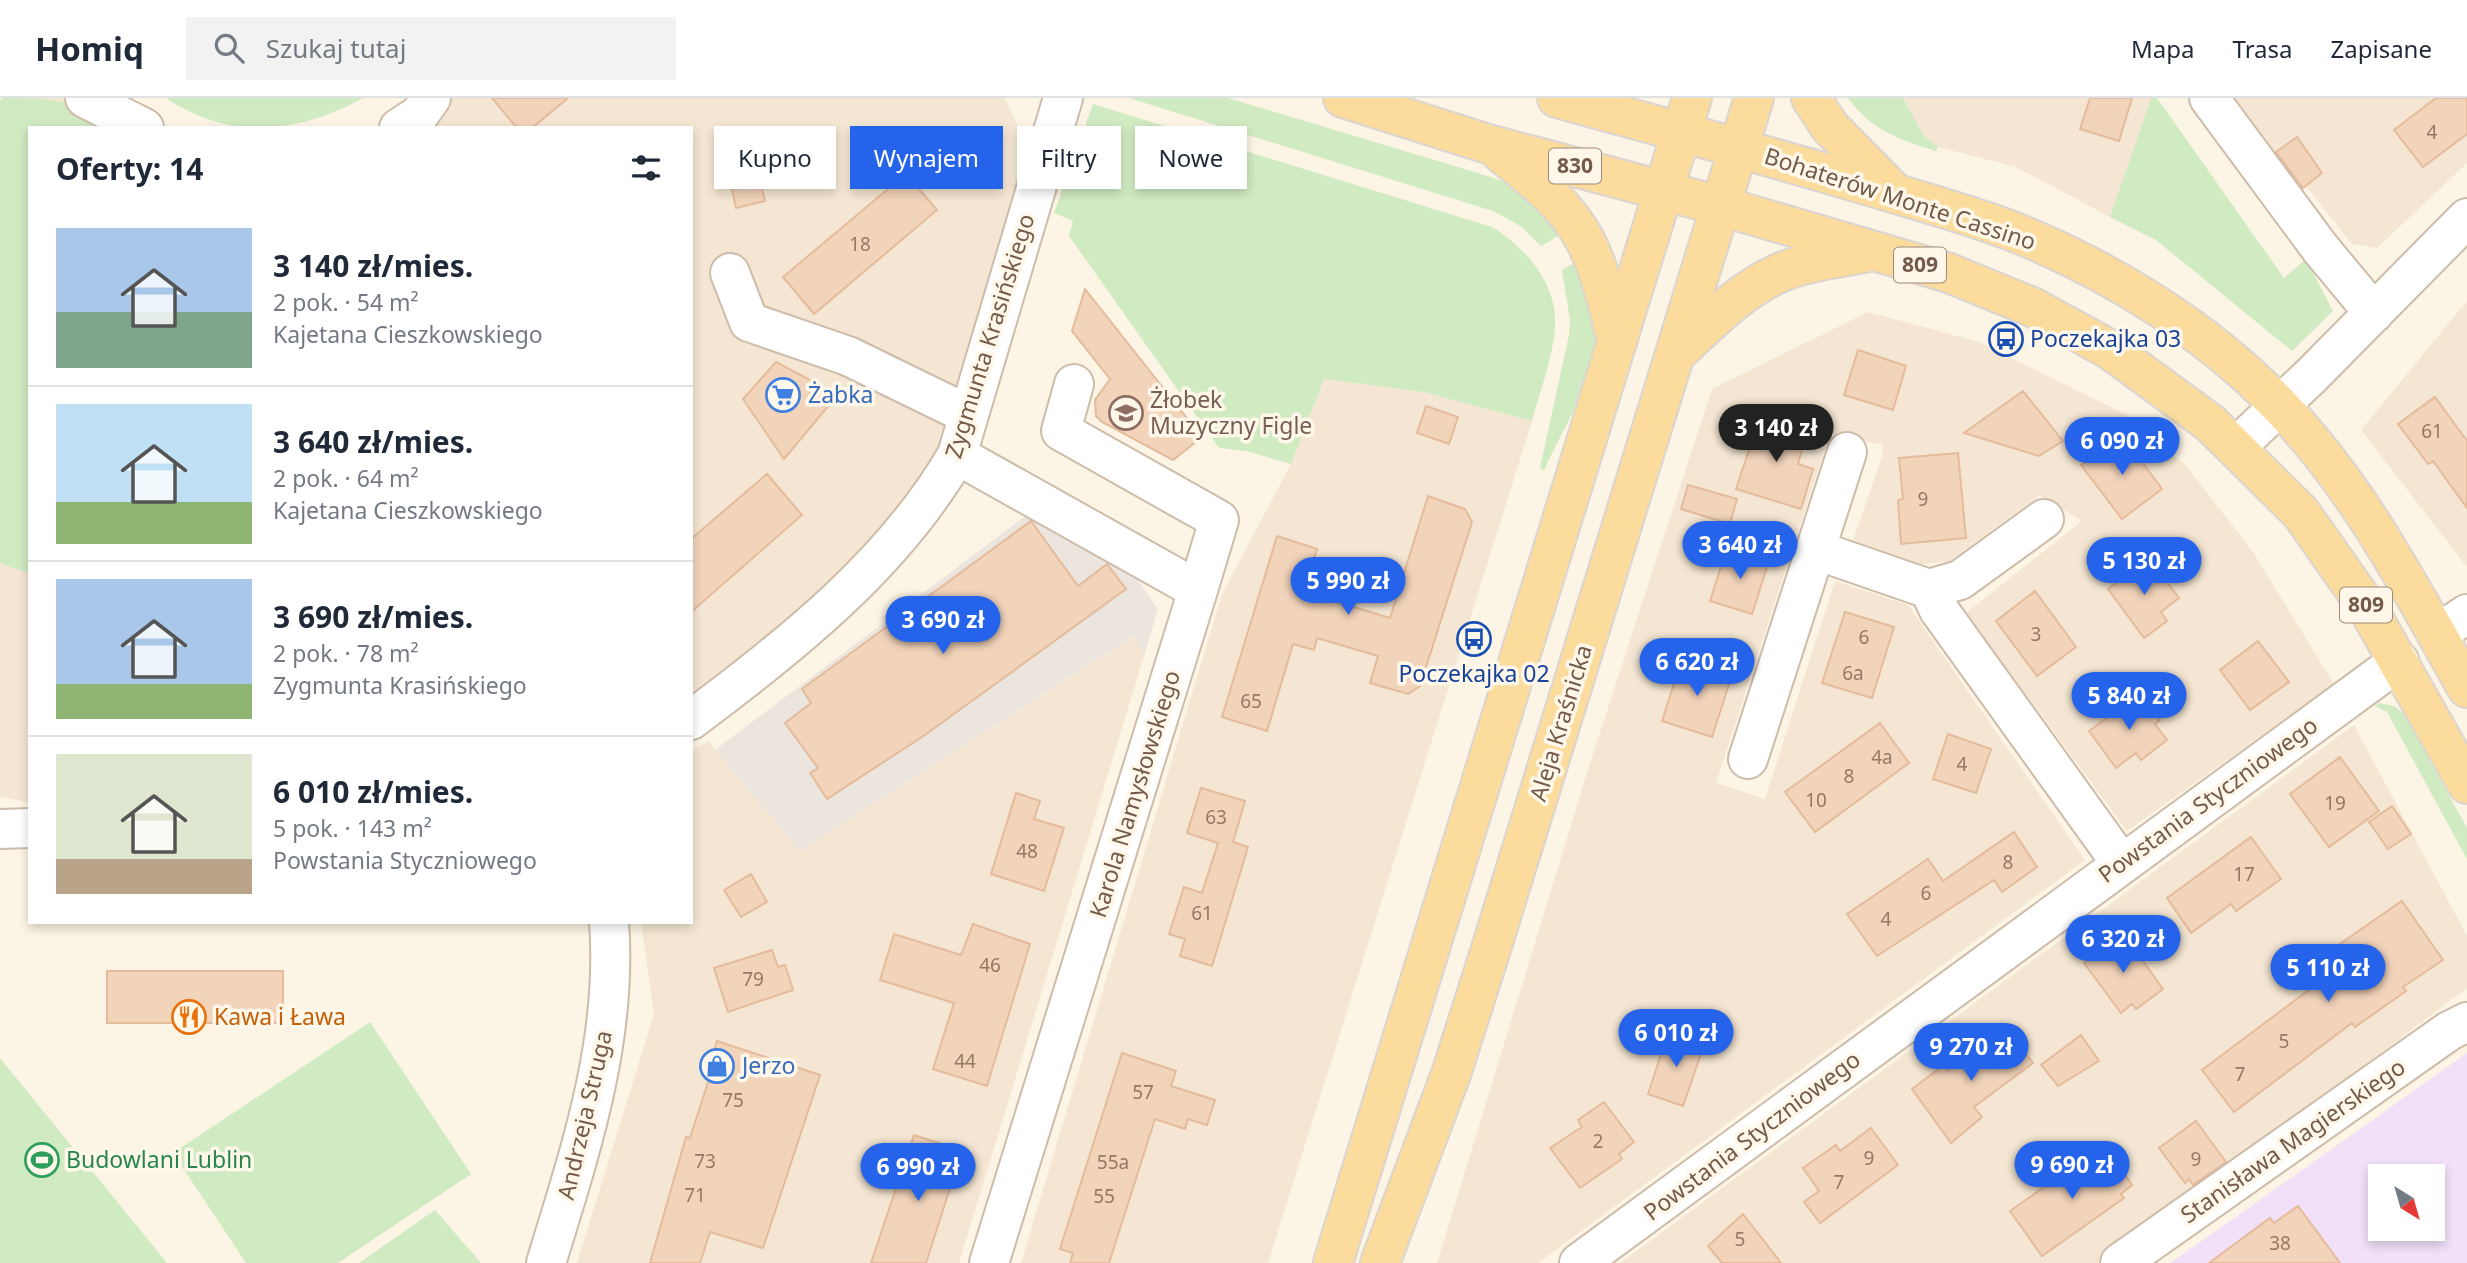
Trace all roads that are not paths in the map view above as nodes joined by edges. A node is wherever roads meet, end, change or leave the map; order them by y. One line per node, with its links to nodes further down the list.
1 (85, 98): 10 (street)
2 (431, 98): 11 (street)
3 (1063, 98): 25 (street, Zygmunta Krasińskiego)
4 (1343, 98): 12 (main road, 830)
5 (1557, 98): 9 (main road, Bohaterów Monte Cassino)
6 (1754, 98): 13 (main road, Aleja Kraśnicka)
7 (1811, 98): 15 (main road)
8 (2209, 98): 20 (street)
9 (1687, 115): 13 (main road, Bohaterów Monte Cassino); 14 (main road)
10 (140, 126)
11 (402, 126)
12 (1488, 144): 14 (main road, 830); 21 (main road)
13 (1739, 149): 15 (main road, Bohaterów Monte Cassino); 16 (main road, Aleja Kraśnicka)
14 (1662, 191): 16 (main road, 809); 21 (main road)
15 (1896, 194): 24 (main road, Bohaterów Monte Cassino / 809)
16 (1721, 206): 18 (main road, 809); 22 (main road, Aleja Kraśnicka)
17 (2467, 218): 20 (street)
18 (1872, 252): 22 (main road); 26 (main road, 809)
19 (730, 273): 25 (street)
20 (2374, 313): 24 (street)
21 (1616, 342): 46 (main road)
22 (1677, 353): 47 (main road, Aleja Kraśnicka)
23 (1074, 383): 32 (street, Karola Namysłowskiego)
24 (2280, 405): 26 (street); 33 (main road, Bohaterów Monte Cassino / 809)
25 (969, 415): 28 (street, Zygmunta Krasińskiego)
26 (2236, 447): 34 (main road, 809)
27 (1847, 452): 30 (street)
28 (957, 455): 32 (street); 36 (street, Zygmunta Krasińskiego)
29 (2044, 519): 31 (street)
30 (1816, 550): 31 (street); 37 (street)
31 (1929, 589): 41 (street)
32 (1198, 590): 45 (street, Karola Namysłowskiego)
33 (2452, 624): 35 (main road, Bohaterów Monte Cassino / 809)
34 (2399, 661): 38 (main road, 809); 41 (street, Powstania Styczniowego)
35 (2467, 688)
36 (693, 718)
37 (1748, 759)
38 (2467, 784)
39 (28, 828): 40 (street)
40 (0, 829)
41 (2121, 863): 48 (street, Powstania Styczniowego)
42 (609, 924): 44 (street, Andrzeja Struga)
43 (2467, 1022): 49 (street, Stanisława Magierskiego)
44 (546, 1263)
45 (989, 1263)
46 (1333, 1263)
47 (1380, 1263)
48 (1579, 1263)
49 (2120, 1263)

